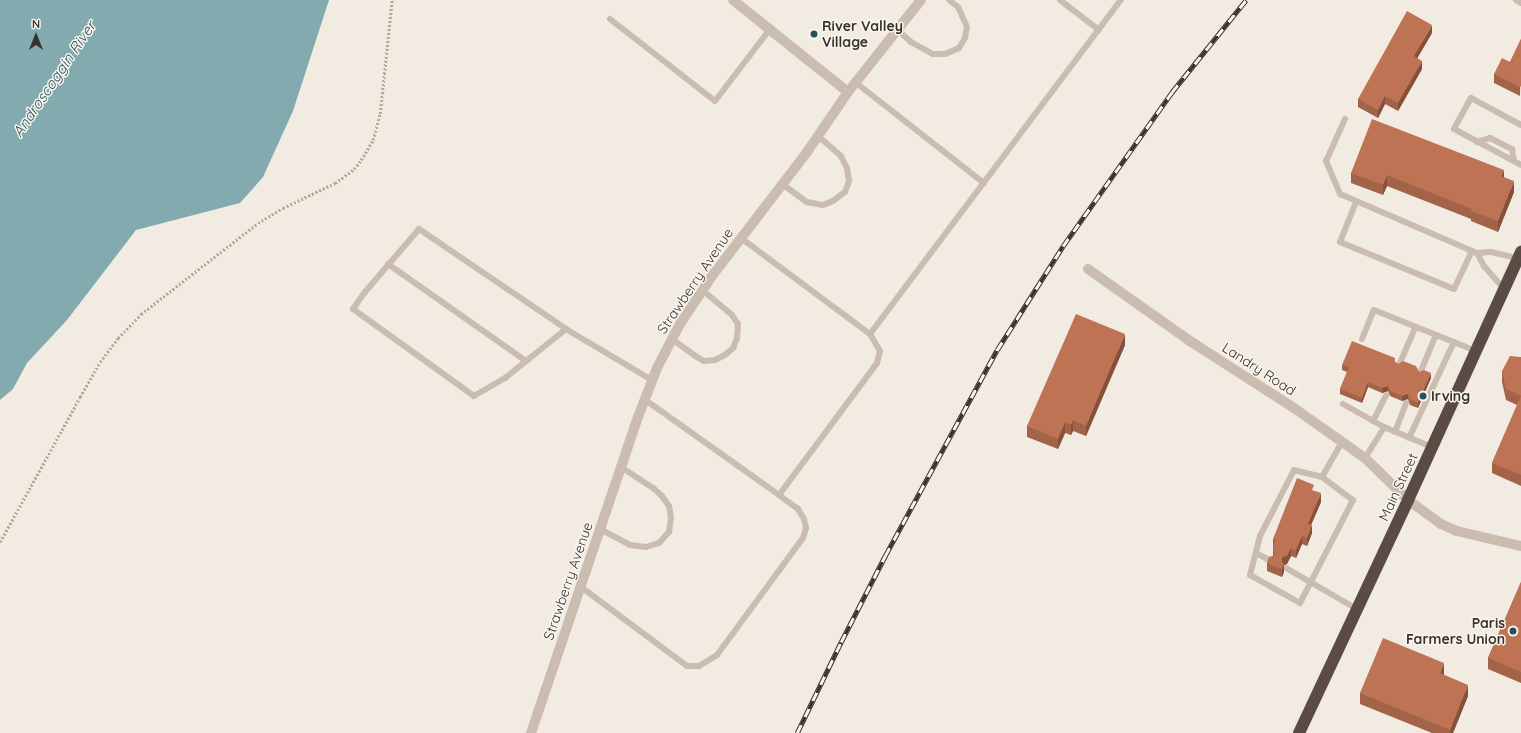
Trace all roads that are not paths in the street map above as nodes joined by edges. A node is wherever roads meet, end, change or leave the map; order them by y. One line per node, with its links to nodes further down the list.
1 (733, 0): 9 (street)
2 (921, 0): 10 (street, Strawberry Avenue)
3 (949, 0): 10 (lane)
4 (1060, 0): 11 (lane)
5 (1121, 0): 11 (lane)
6 (1516, 0): 7 (lane)
7 (1521, 3)
8 (610, 20): 9 (lane)
9 (770, 29): 13 (street)
10 (898, 30): 12 (street, Strawberry Avenue)
11 (1099, 30): 20 (lane)
12 (855, 82): 13 (street, Strawberry Avenue); 20 (lane)
13 (848, 92): 16 (street, Strawberry Avenue)
14 (1345, 119): 22 (lane)
15 (1521, 125): 17 (lane)
16 (818, 136): 21 (street, Strawberry Avenue); 21 (lane)
17 (1477, 142): 18 (lane); 18 (lane)
18 (1514, 161): 19 (lane)
19 (1521, 165)
20 (984, 183): 32 (lane)
21 (782, 184): 23 (street, Strawberry Avenue)
22 (1356, 202): 24 (lane); 24 (lane)
23 (741, 238): 29 (street, Strawberry Avenue); 32 (lane)
24 (1475, 252): 25 (lane); 28 (lane)
25 (1519, 255): 28 (highway, Main Street)
26 (388, 264): 31 (lane); 38 (lane); 38 (lane)
27 (1088, 269): 50 (street, Landry Road)
28 (1504, 289): 37 (highway, Main Street)
29 (702, 291): 34 (street, Strawberry Avenue); 34 (lane)
30 (1415, 328): 33 (lane); 35 (lane); 39 (lane)
31 (566, 329): 38 (lane); 41 (lane)
32 (870, 334): 55 (lane)
33 (1436, 335): 36 (lane); 40 (lane)
34 (672, 339): 41 (street, Strawberry Avenue)
35 (1362, 339)
36 (1454, 342): 37 (lane); 49 (lane)
37 (1476, 351): 51 (highway, Main Street)
38 (526, 361)
39 (1399, 365)
40 (1420, 373)
41 (652, 380): 43 (street, Strawberry Avenue)
42 (1386, 394): 46 (lane)
43 (644, 400): 53 (street, Strawberry Avenue); 55 (lane)
44 (1406, 403): 48 (lane)
45 (1343, 404): 46 (lane)
46 (1373, 421): 47 (lane)
47 (1384, 428): 48 (lane); 52 (lane)
48 (1396, 432): 49 (lane)
49 (1409, 438): 51 (lane)
50 (1342, 442): 52 (street, Landry Road); 54 (lane)
51 (1432, 447): 56 (highway, Main Street)
52 (1365, 458): 56 (street, Landry Road)
53 (621, 467): 57 (street, Strawberry Avenue); 57 (lane)
54 (1322, 478): 59 (lane); 62 (lane)
55 (779, 495): 63 (lane)
56 (1408, 500): 58 (street, Landry Road); 64 (highway, Main Street)
57 (600, 529): 63 (street, Strawberry Avenue)
58 (1521, 546)
59 (1256, 553): 60 (lane); 62 (lane)
60 (1271, 561)
61 (1286, 568): 62 (lane)
62 (1310, 582): 64 (lane)
63 (581, 587): 65 (street, Strawberry Avenue)
64 (1357, 609): 66 (highway, Main Street)
65 (531, 733)
66 (1299, 733)

